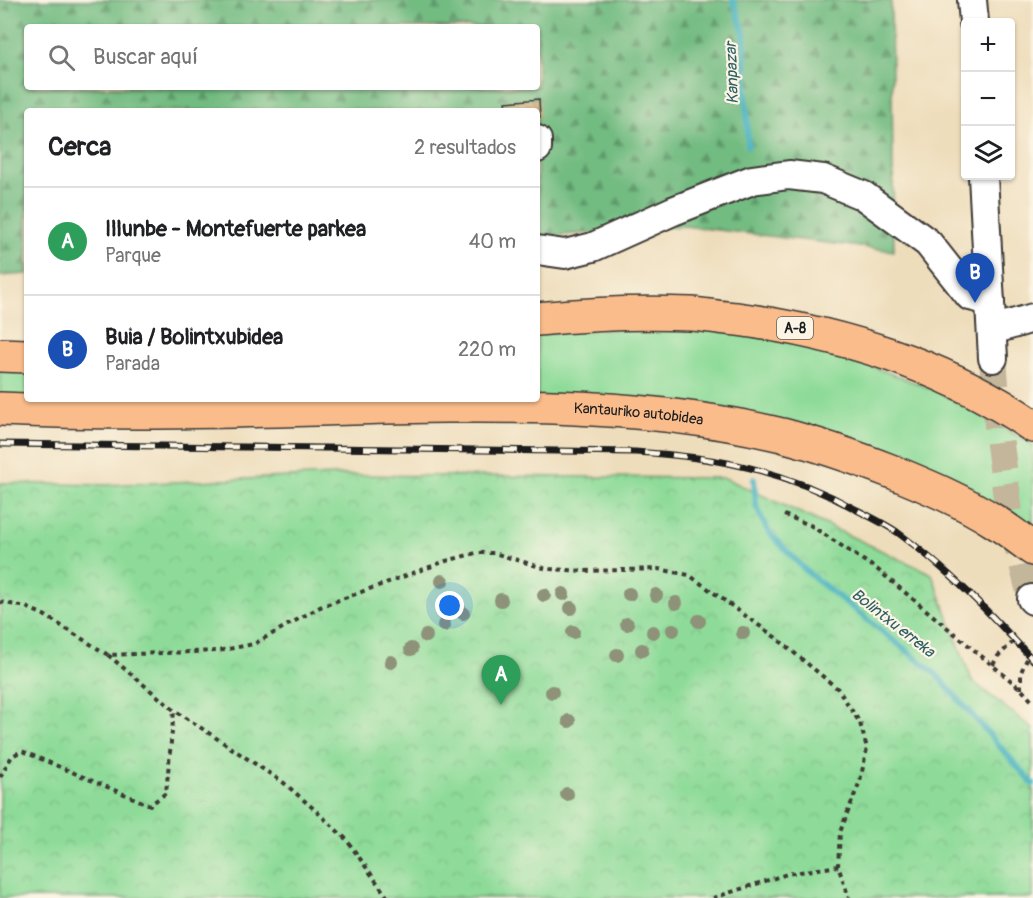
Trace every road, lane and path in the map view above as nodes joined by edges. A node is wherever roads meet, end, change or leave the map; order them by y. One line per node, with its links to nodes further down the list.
1 (972, 0): 2 (street)
2 (974, 18)
3 (983, 180): 5 (street)
4 (540, 250): 5 (street)
5 (990, 301): 8 (street)
6 (1033, 318): 8 (street)
7 (540, 319): 13 (highway, A-8)
8 (992, 330): 11 (street)
9 (0, 356): 10 (highway)
10 (24, 356)
11 (993, 358)
12 (0, 409): 15 (highway, Kantauriko autobidea)
13 (1033, 426)
14 (784, 515): 20 (path)
15 (1033, 549)
16 (0, 602): 18 (path)
17 (1013, 642): 20 (path)
18 (108, 655): 23 (path); 25 (path)
19 (1028, 659): 21 (path)
20 (993, 665): 21 (path)
21 (1021, 689): 22 (path)
22 (1033, 702)
23 (174, 710): 24 (path); 26 (path)
24 (0, 777)
25 (838, 866): 27 (path); 28 (path)
26 (388, 898)
27 (713, 898)
28 (849, 898)

